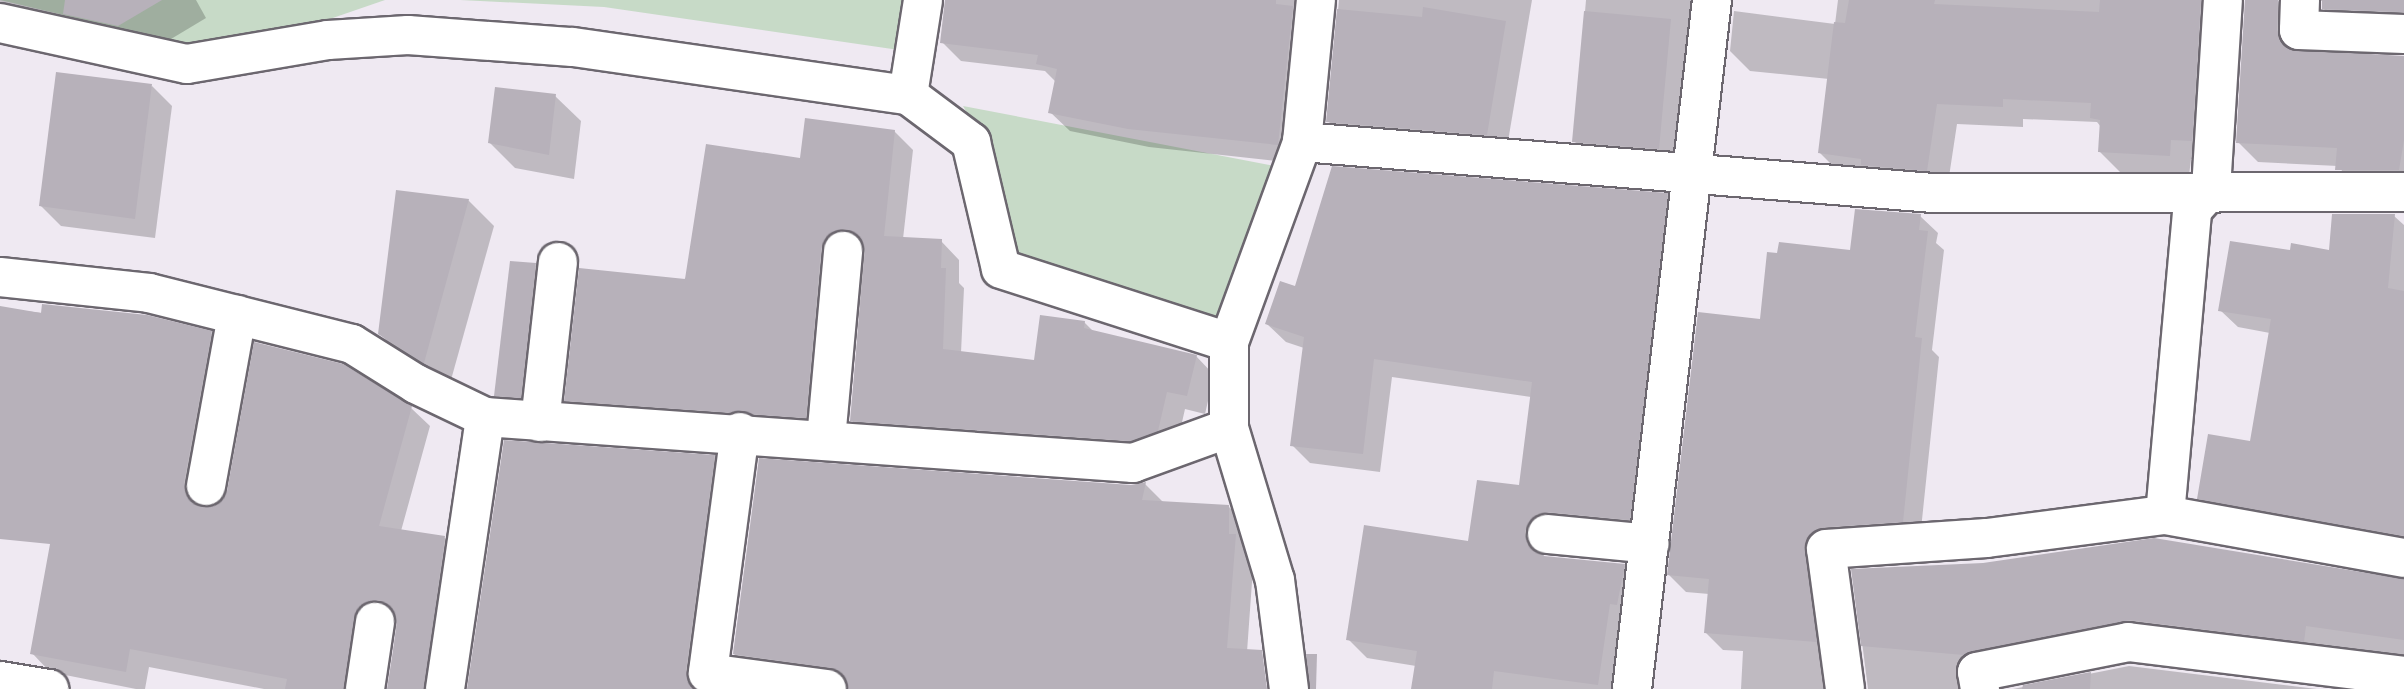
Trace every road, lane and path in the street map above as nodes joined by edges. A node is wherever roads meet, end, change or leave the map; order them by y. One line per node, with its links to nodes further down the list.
1 (923, 0): 8 (street)
2 (1316, 0): 9 (street)
3 (1712, 0): 10 (street)
4 (2223, 0): 11 (street)
5 (2300, 0): 7 (street)
6 (0, 23): 8 (street)
7 (2404, 34)
8 (908, 94): 17 (street)
9 (1302, 142): 10 (street); 17 (street)
10 (1693, 176): 11 (street); 26 (street)
11 (2211, 189): 12 (street); 24 (street)
12 (2404, 192)
13 (843, 251): 22 (street)
14 (558, 262): 19 (street)
15 (0, 277): 16 (street)
16 (237, 315): 18 (street); 23 (street)
17 (1229, 342): 20 (street)
18 (485, 418): 19 (street); 34 (street)
19 (540, 422): 21 (street)
20 (1229, 428): 22 (street); 36 (street)
21 (740, 432): 22 (street); 31 (street)
22 (826, 439)
23 (206, 486)
24 (2165, 515): 27 (street); 38 (street)
25 (1547, 534): 26 (street)
26 (1650, 544): 37 (street)
27 (2404, 558)
28 (375, 622): 33 (street)
29 (2404, 676): 39 (street)
30 (0, 681): 32 (street)
31 (707, 681): 35 (street)
32 (49, 689)
33 (365, 689)
34 (445, 689)
35 (827, 689)
36 (1289, 689)
37 (1632, 689)
38 (1845, 689)
39 (1980, 689)

